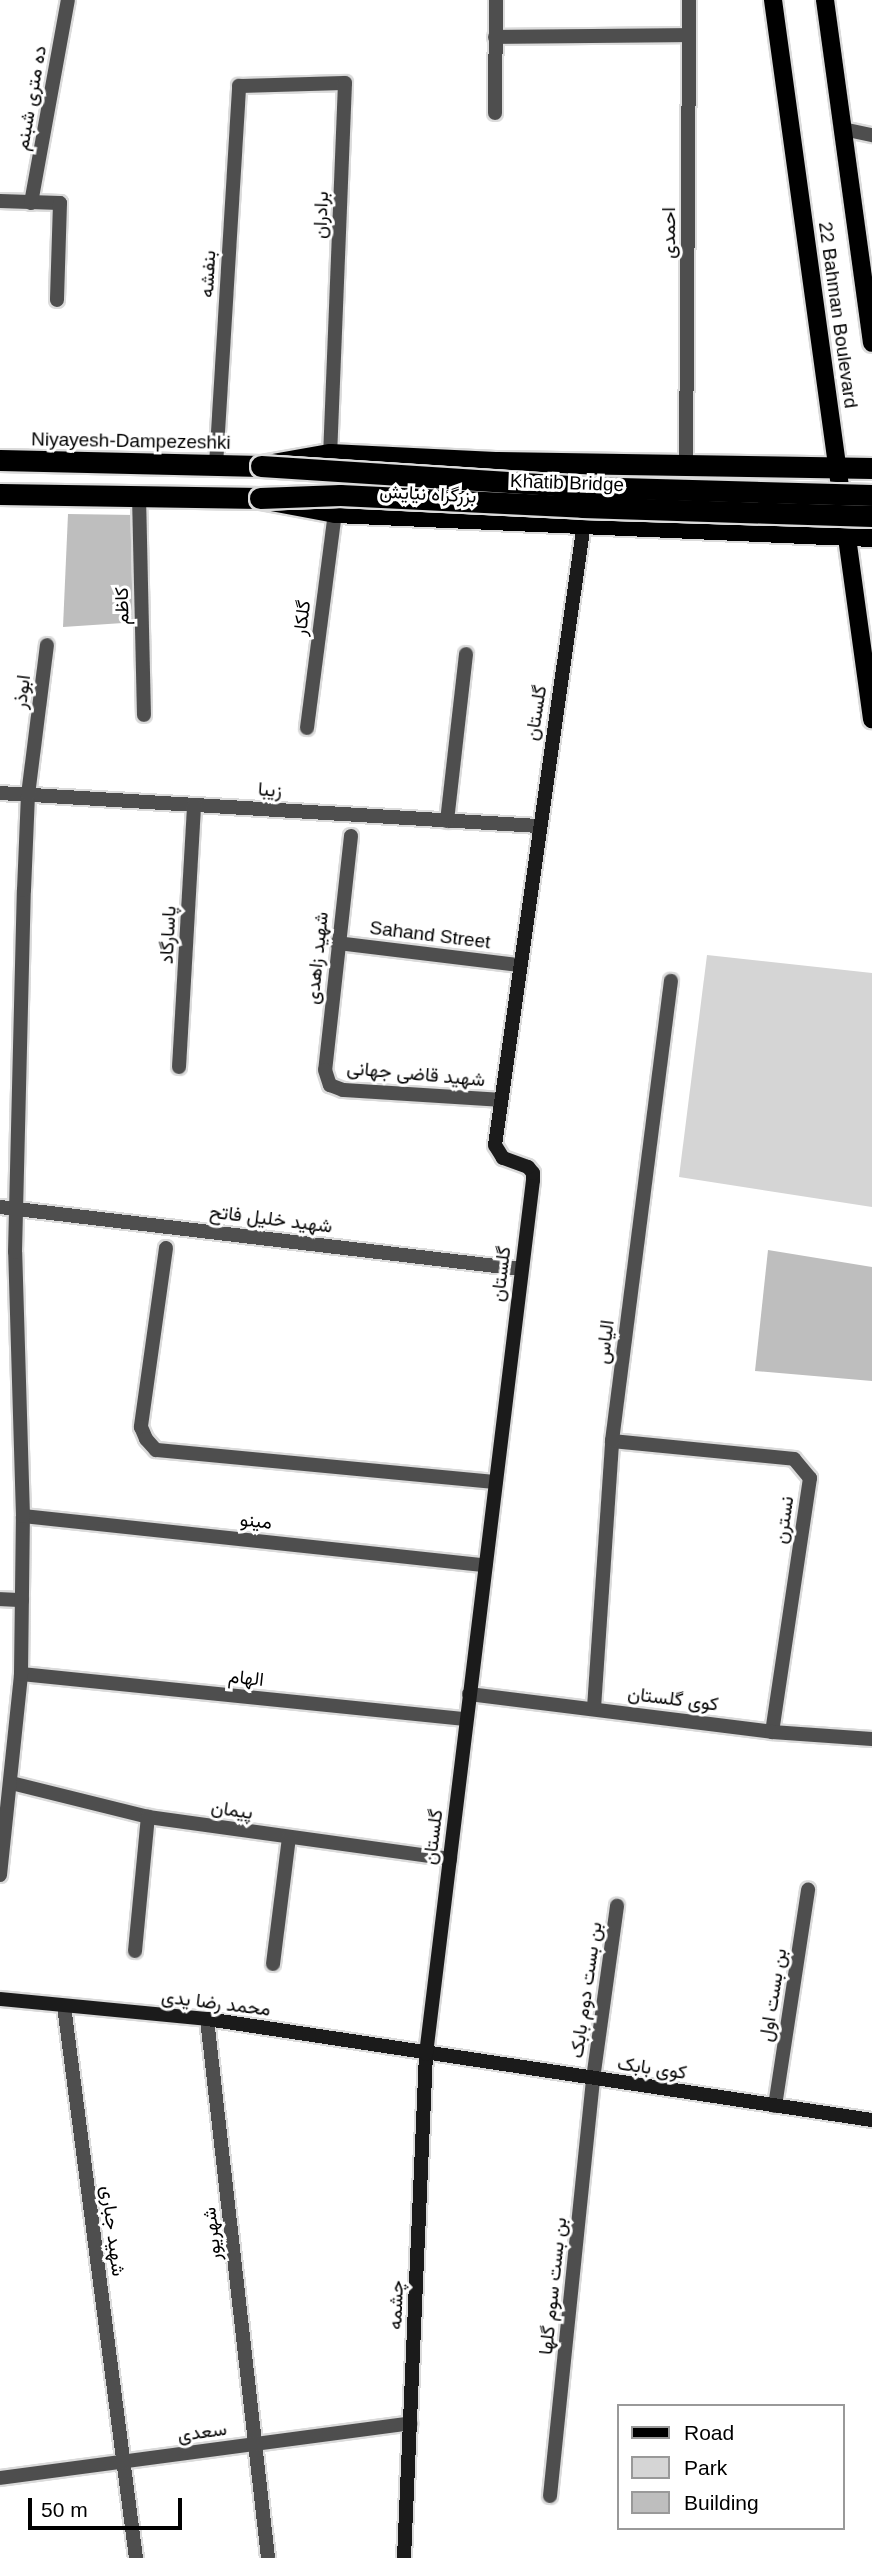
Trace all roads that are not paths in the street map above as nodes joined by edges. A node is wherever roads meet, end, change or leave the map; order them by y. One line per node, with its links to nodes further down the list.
1 (68, 0): 13 (street, ده متری شبنم)
2 (496, 0): 7 (street)
3 (689, 0): 6 (street, احمدی)
4 (773, 0): 21 (main road, 22 Bahman Boulevard)
5 (825, 0): 10 (main road, 22 Bahman Boulevard)
6 (689, 35): 7 (street); 20 (street, احمدی)
7 (495, 37): 9 (street)
8 (239, 86): 16 (street, برادران); 18 (street, بنفشه)
9 (495, 113)
10 (843, 129): 11 (street); 15 (main road, 22 Bahman Boulevard)
11 (872, 135)
12 (0, 201): 13 (street)
13 (31, 202): 14 (street)
14 (57, 300)
15 (872, 344)
16 (330, 454): 19 (highway, بزرگراه نیایش); 20 (highway, بزرگراه نیایش)
17 (0, 460): 18 (highway, Niyayesh-Dampezeshki)
18 (216, 466): 19 (highway, Niyayesh-Dampezeshki)
19 (261, 466): 24 (highway, Khatib Bridge, bridge)
20 (686, 466): 21 (highway, بزرگراه نیایش); 30 (highway)
21 (837, 467): 22 (highway, بزرگراه نیایش); 31 (main road, 22 Bahman Boulevard)
22 (872, 468)
23 (0, 494): 25 (highway)
24 (872, 495)
25 (139, 496): 26 (highway); 35 (street, کاظم)
26 (260, 498): 27 (highway, بزرگراه نیایش); 28 (highway, Khatib Bridge, bridge)
27 (335, 512): 29 (highway, بزرگراه نیایش); 37 (street, گلکار)
28 (872, 516)
29 (584, 523): 30 (highway, بزرگراه نیایش); 42 (street, گلستان)
30 (685, 527): 31 (highway, بزرگراه نیایش)
31 (848, 534): 32 (highway, بزرگراه نیایش); 36 (main road, 22 Bahman Boulevard)
32 (872, 536)
33 (47, 645): 39 (street, ابوذر)
34 (466, 654): 41 (street)
35 (144, 715)
36 (872, 719)
37 (307, 728)
38 (0, 793): 39 (street, زیبا)
39 (28, 795): 40 (street, زیبا); 51 (street, ابوذر)
40 (194, 805): 41 (street, زیبا); 47 (street, پاسارگاد)
41 (447, 821): 42 (street, زیبا)
42 (538, 826): 45 (street, گلستان)
43 (351, 836): 44 (street, شهید زاهدی)
44 (337, 943): 45 (street, Sahand Street); 48 (street, شهید زاهدی)
45 (519, 965): 49 (street, گلستان)
46 (671, 981): 54 (street, الیاس)
47 (179, 1067)
48 (330, 1084): 49 (street, شهید قاضی جهانی)
49 (500, 1100): 53 (street, گلستان)
50 (0, 1206): 51 (street, شهید خلیل فاتح)
51 (16, 1207): 53 (street, شهید خلیل فاتح); 56 (street, ابوذر)
52 (166, 1248): 55 (street)
53 (521, 1269): 55 (street, گلستان)
54 (612, 1441): 62 (street, الیاس); 64 (street, نسترن)
55 (495, 1482): 57 (street, گلستان)
56 (23, 1516): 57 (street, مینو); 59 (street, ابوذر)
57 (485, 1565): 61 (street, گلستان)
58 (0, 1599): 59 (street)
59 (22, 1600): 60 (street, ابوذر)
60 (21, 1674): 63 (street, الهام); 66 (street, ابوذر)
61 (469, 1694): 62 (street, کوی گلستان); 63 (street, گلستان)
62 (594, 1709): 64 (street, کوی گلستان)
63 (467, 1719): 69 (street, گلستان)
64 (772, 1732): 65 (street, کوی گلستان)
65 (872, 1740)
66 (11, 1783): 67 (street, پیمان); 70 (street, ابوذر)
67 (148, 1817): 68 (street, پیمان); 73 (street)
68 (289, 1837): 69 (street, پیمان); 74 (street)
69 (450, 1859): 78 (street, گلستان)
70 (0, 1875)
71 (808, 1890): 80 (street, بن بست اول)
72 (617, 1906): 79 (street, بن بست دوم بابک)
73 (135, 1951)
74 (273, 1964)
75 (0, 1999): 76 (street, محمد رضا یدی)
76 (64, 2006): 77 (street, محمد رضا یدی); 84 (street, شهید جباری)
77 (207, 2019): 78 (street, محمد رضا یدی); 83 (street, شهریور)
78 (426, 2054): 79 (street, کوی بابک); 82 (street, چشمه)
79 (593, 2079): 80 (street, کوی بابک); 86 (street, بن بست سوم گلها)
80 (775, 2106): 81 (street, کوی بابک)
81 (872, 2120)
82 (410, 2423): 83 (street, سعدی); 89 (street, چشمه)
83 (255, 2444): 84 (street, سعدی); 88 (street, شهریور)
84 (123, 2462): 85 (street, سعدی); 87 (street)
85 (0, 2478)
86 (550, 2496)
87 (136, 2558)
88 (268, 2558)
89 (404, 2558)

